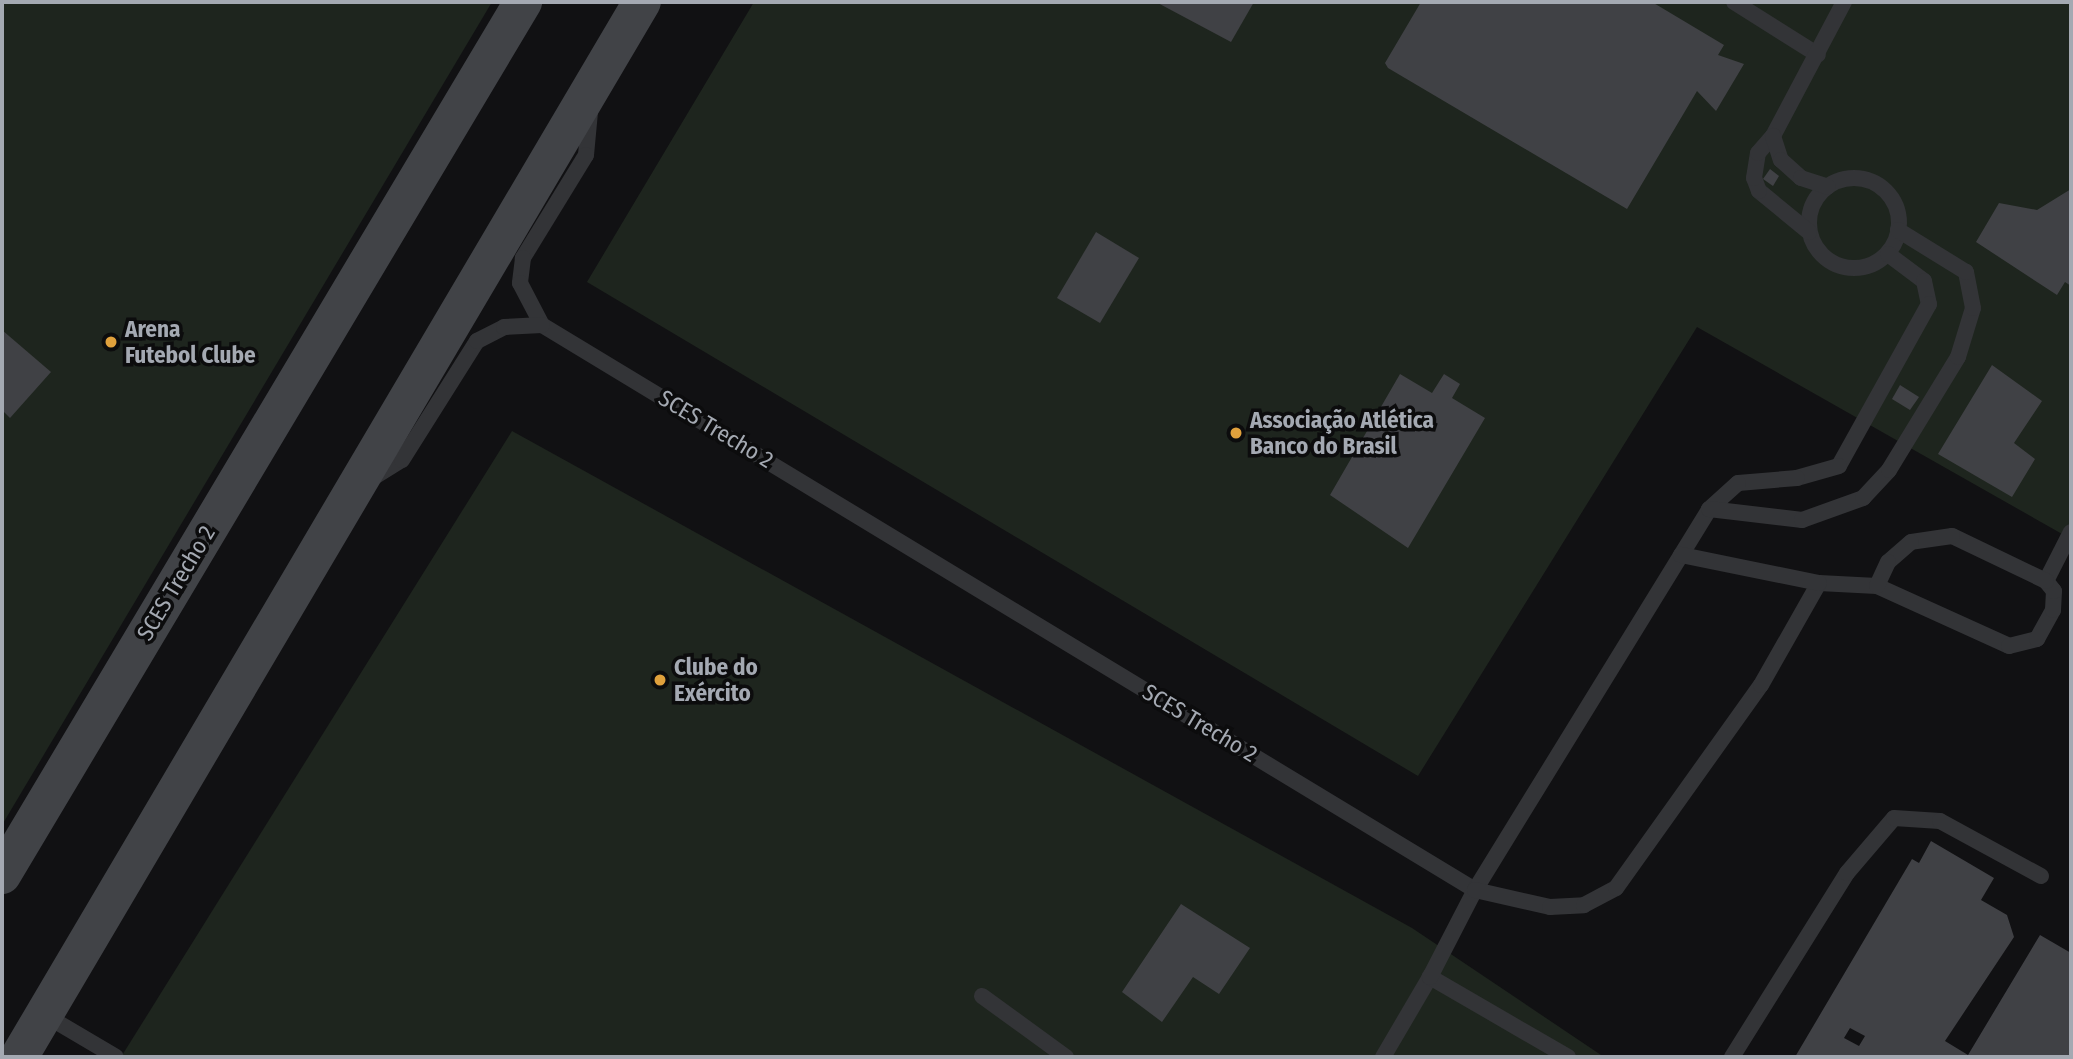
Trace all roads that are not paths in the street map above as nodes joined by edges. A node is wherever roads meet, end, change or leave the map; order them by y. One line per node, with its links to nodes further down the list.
1 (523, 2): 22 (main road, SCES Trecho 2)
2 (642, 2): 6 (main road)
3 (1844, 2): 5 (lane)
4 (1740, 3): 5 (lane)
5 (1818, 55): 7 (lane)
6 (592, 86): 14 (lane); 15 (main road)
7 (1773, 136): 8 (lane); 10 (lane)
8 (1828, 187): 9 (lane); 10 (lane)
9 (1898, 230): 11 (lane); 12 (lane)
10 (1809, 232): 11 (lane)
11 (1888, 254): 13 (lane)
12 (1943, 259): 13 (lane); 16 (lane)
13 (1924, 281): 16 (lane)
14 (542, 325): 15 (lane); 24 (lane, SCES Trecho 2)
15 (355, 489): 27 (main road)
16 (1709, 509): 18 (lane)
17 (2071, 532): 19 (lane)
18 (1681, 555): 20 (lane); 24 (lane)
19 (2046, 581): 21 (lane); 21 (lane)
20 (1819, 583): 21 (lane); 24 (lane, SCES Trecho 2)
21 (1877, 586)
22 (2, 875)
23 (2041, 876): 33 (lane)
24 (1475, 890): 25 (lane)
25 (1430, 977): 31 (lane); 32 (lane)
26 (982, 996): 30 (lane)
27 (45, 1015): 28 (main road); 29 (lane)
28 (19, 1057)
29 (116, 1057)
30 (1066, 1057)
31 (1383, 1057)
32 (1568, 1057)
33 (1732, 1057)

